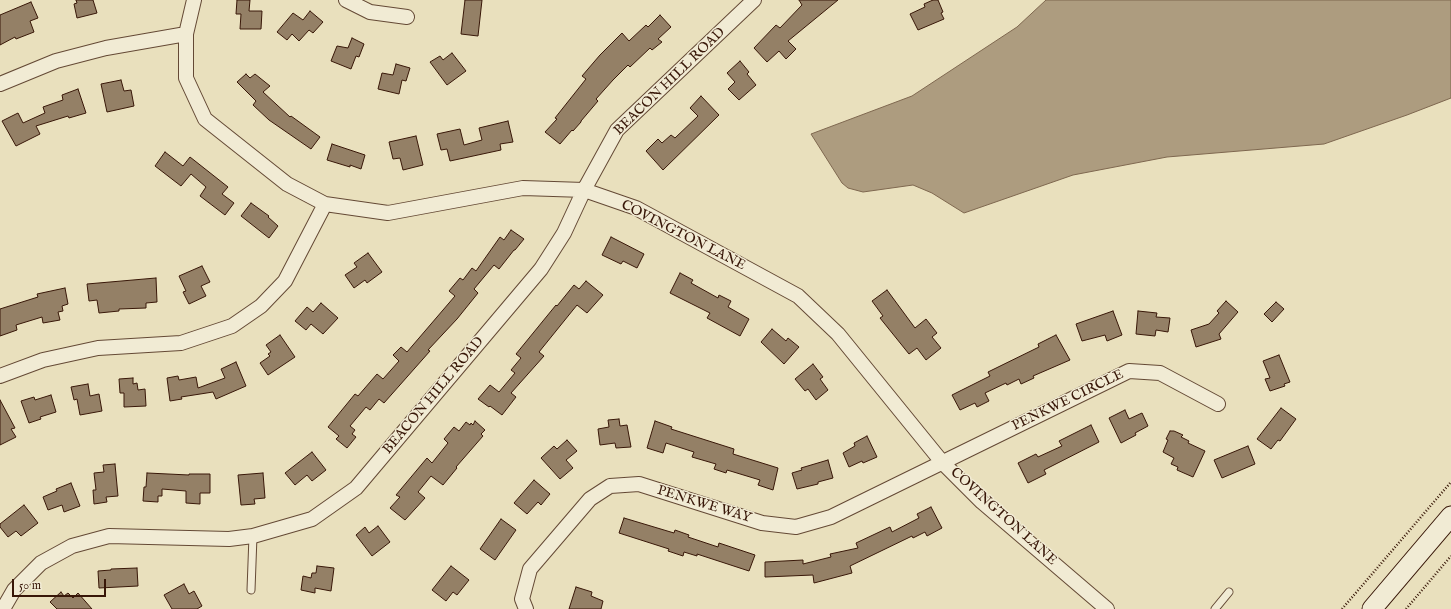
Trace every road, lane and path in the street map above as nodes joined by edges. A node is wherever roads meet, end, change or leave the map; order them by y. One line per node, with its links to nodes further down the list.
1 (194, 0): 5 (street, COVINGTON LANE)
2 (346, 0): 4 (street)
3 (754, 0): 7 (street, BEACON HILL ROAD)
4 (407, 17)
5 (186, 34): 6 (street); 8 (street, COVINGTON LANE)
6 (0, 84)
7 (584, 190): 8 (street, COVINGTON LANE); 11 (street, COVINGTON LANE); 14 (street, BEACON HILL ROAD)
8 (325, 204): 9 (street)
9 (0, 376)
10 (1218, 404): 11 (street, PENKWE CIRCLE)
11 (942, 462): 19 (street, PENKWE WAY); 20 (street, COVINGTON LANE)
12 (1451, 482): 22 (path)
13 (1451, 516): 23 (street)
14 (253, 536): 16 (lane); 18 (street, BEACON HILL ROAD)
15 (1451, 556): 24 (path)
16 (251, 590)
17 (1229, 592): 21 (lane)
18 (3, 609)
19 (526, 609)
20 (1108, 609)
21 (1215, 609)
22 (1342, 609)
23 (1372, 609)
24 (1406, 609)

